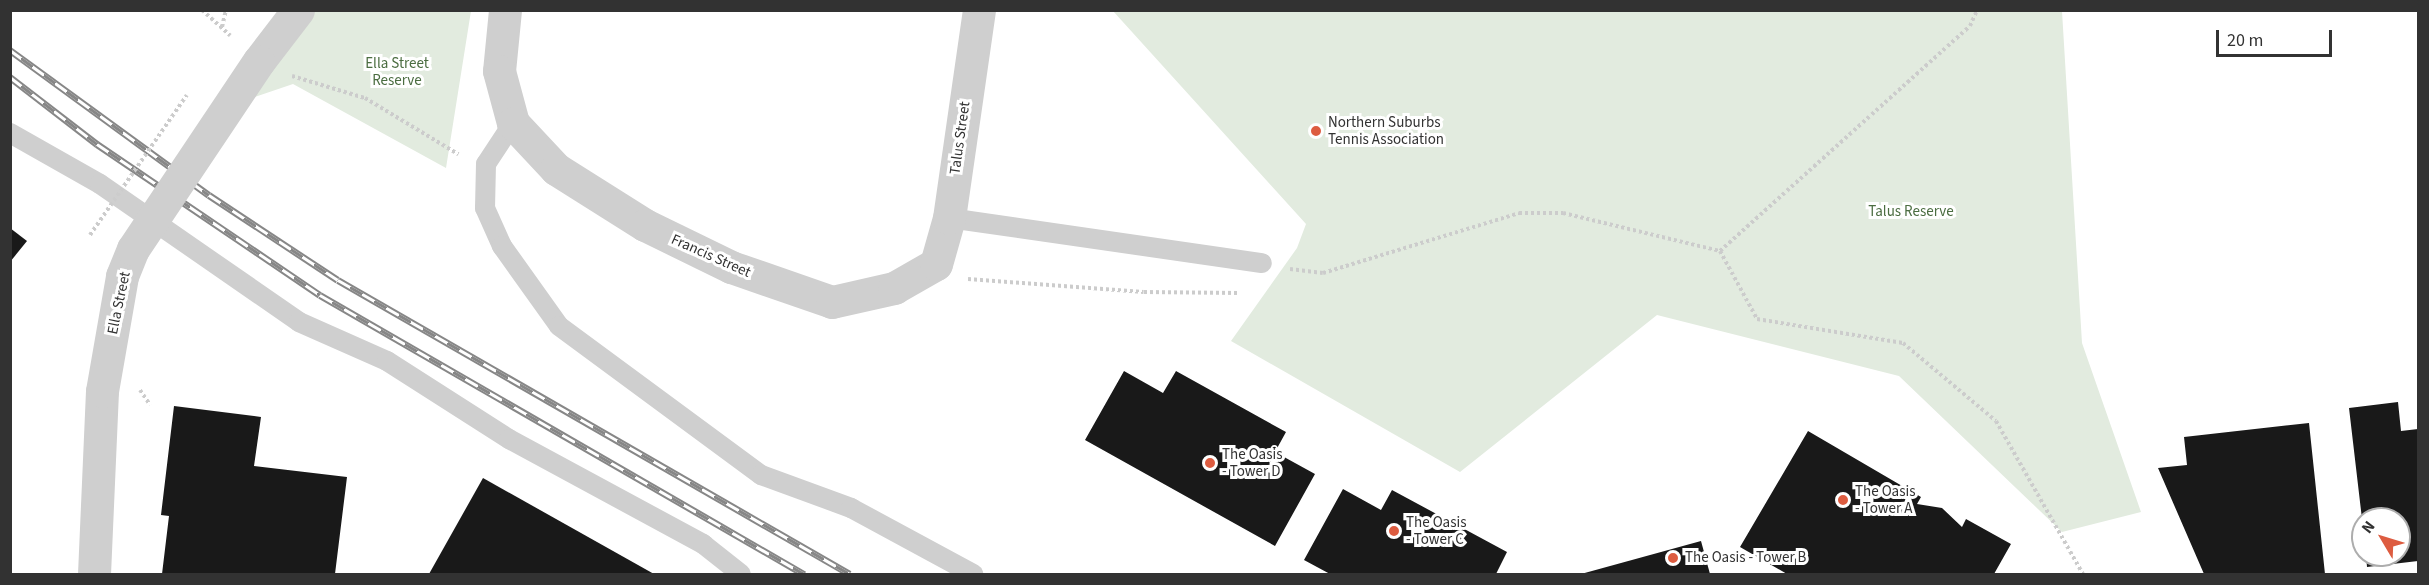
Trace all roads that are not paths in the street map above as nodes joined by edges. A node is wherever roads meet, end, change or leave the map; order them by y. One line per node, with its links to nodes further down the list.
1 (298, 10): 9 (street, Ella Street, bridge)
2 (506, 10): 4 (street)
3 (979, 10): 6 (street, Talus Street)
4 (513, 123): 8 (street, Francis Street); 11 (lane)
5 (10, 133): 10 (lane)
6 (949, 218): 7 (lane); 8 (street, Talus Street)
7 (1262, 263)
8 (936, 264)
9 (94, 574)
10 (741, 574)
11 (973, 574)

